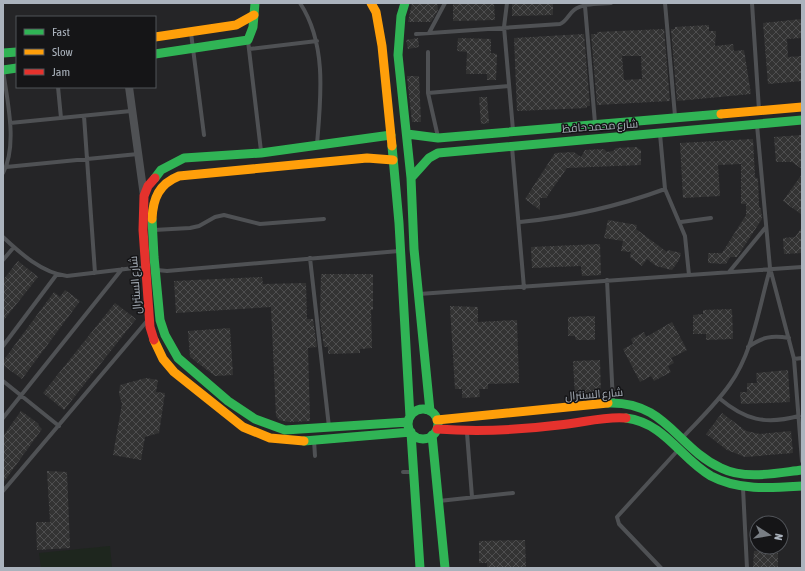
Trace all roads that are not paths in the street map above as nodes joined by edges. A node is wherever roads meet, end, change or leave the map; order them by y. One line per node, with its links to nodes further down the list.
1 (255, 3): 11 (street)
2 (300, 3): 17 (lane)
3 (371, 3): 31 (street)
4 (405, 3): 30 (street)
5 (445, 3): 14 (lane)
6 (507, 3): 12 (lane)
7 (611, 3): 10 (lane)
8 (665, 3): 37 (lane)
9 (752, 3): 33 (lane)
10 (585, 6): 12 (lane); 42 (lane)
11 (254, 16): 13 (street); 18 (street)
12 (504, 28): 14 (lane); 26 (lane)
13 (191, 33): 16 (street); 19 (lane)
14 (429, 33): 15 (lane)
15 (416, 34)
16 (156, 37)
17 (317, 41): 18 (lane); 49 (lane)
18 (249, 44): 19 (street); 51 (lane)
19 (193, 50): 23 (street); 46 (lane)
20 (16, 52): 22 (street)
21 (428, 52): 29 (lane)
22 (3, 53)
23 (156, 54)
24 (16, 68): 25 (street)
25 (3, 70): 40 (lane)
26 (508, 86): 29 (lane); 43 (lane)
27 (58, 88): 36 (lane)
28 (129, 88): 34 (street)
29 (428, 93): 48 (lane)
30 (402, 94): 31 (street); 44 (street)
31 (387, 96): 47 (street)
32 (802, 107): 33 (street, شارع محمد حافظ)
33 (760, 111): 37 (street, شارع محمد حافظ)
34 (131, 112): 35 (lane); 52 (street)
35 (84, 116): 36 (lane); 54 (lane)
36 (61, 118): 40 (lane)
37 (675, 118): 38 (street, شارع محمد حافظ)
38 (659, 120): 42 (street, شارع محمد حافظ); 45 (street)
39 (802, 120): 41 (street, شارع محمد حافظ)
40 (10, 123): 56 (lane)
41 (757, 125): 45 (street, شارع محمد حافظ); 65 (lane)
42 (595, 126): 43 (street, شارع محمد حافظ)
43 (513, 133): 48 (street, شارع محمد حافظ)
44 (407, 134): 48 (street, شارع محمد حافظ); 58 (street)
45 (660, 134): 50 (street, شارع محمد حافظ); 59 (lane)
46 (204, 135)
47 (391, 135): 49 (street, شارع السنترال); 55 (street)
48 (438, 138)
49 (317, 145): 51 (street, شارع السنترال)
50 (512, 145): 58 (street, شارع محمد حافظ); 63 (lane)
51 (261, 153): 53 (street, شارع السنترال)
52 (138, 154): 54 (lane); 60 (street)
53 (222, 156): 57 (street); 60 (street, شارع السنترال)
54 (87, 159): 56 (lane); 78 (lane)
55 (393, 160): 57 (street, شارع السنترال); 70 (street)
56 (4, 170)
57 (223, 171): 66 (street, شارع السنترال)
58 (411, 178): 69 (street)
59 (666, 189): 63 (lane); 64 (lane)
60 (144, 196): 66 (street, شارع السنترال)
61 (711, 218): 64 (lane)
62 (324, 219): 66 (lane)
63 (520, 222): 82 (lane)
64 (681, 222): 80 (lane)
65 (766, 226): 74 (lane); 77 (lane)
66 (148, 230): 75 (street, شارع السنترال)
67 (3, 237): 68 (lane)
68 (14, 247): 72 (lane); 79 (lane)
69 (414, 249): 70 (street); 83 (street)
70 (401, 250): 71 (lane); 99 (street)
71 (310, 258): 75 (lane); 104 (lane)
72 (3, 260)
73 (802, 267): 74 (lane)
74 (770, 268): 77 (lane); 85 (lane); 87 (lane)
75 (151, 269): 76 (lane); 84 (street, شارع السنترال); 104 (street, شارع السنترال)
76 (122, 270): 78 (lane); 91 (lane)
77 (729, 272): 80 (lane)
78 (95, 273): 79 (lane)
79 (57, 274): 86 (lane)
80 (689, 275): 81 (lane)
81 (607, 280): 82 (lane); 93 (lane)
82 (524, 288): 83 (lane)
83 (418, 294): 95 (street)
84 (150, 318): 103 (lane); 110 (street, شارع السنترال)
85 (789, 338): 87 (lane); 89 (lane)
86 (3, 346)
87 (748, 347): 92 (lane)
88 (802, 358): 89 (lane)
89 (794, 359): 96 (lane)
90 (3, 381): 91 (lane)
91 (21, 396): 98 (lane); 103 (lane)
92 (719, 398): 96 (lane); 109 (lane)
93 (613, 403): 94 (street, شارع السنترال); 109 (street, شارع السنترال)
94 (586, 405): 97 (street, شارع السنترال); 101 (street)
95 (430, 411): 99 (street); 100 (street)
96 (798, 416): 113 (lane)
97 (471, 417): 100 (street, شارع السنترال); 107 (street)
98 (3, 418)
99 (409, 420): 102 (street, شارع السنترال); 105 (street)
100 (437, 420): 106 (street)
101 (588, 422): 107 (street); 111 (street)
102 (367, 425): 104 (street, شارع السنترال); 108 (street)
103 (59, 426): 119 (lane)
104 (329, 427)
105 (411, 432): 106 (street); 108 (street, شارع السنترال); 116 (street)
106 (434, 432): 107 (street); 122 (street)
107 (471, 432): 121 (lane)
108 (368, 436): 110 (street, شارع السنترال)
109 (682, 437): 114 (street, شارع السنترال)
110 (314, 440): 112 (lane)
111 (679, 449): 118 (street); 125 (lane)
112 (315, 456)
113 (802, 462)
114 (802, 470)
115 (403, 472): 116 (lane)
116 (414, 472): 123 (street)
117 (802, 486): 118 (street)
118 (743, 488): 126 (lane)
119 (3, 491)
120 (513, 493): 121 (lane)
121 (472, 497): 122 (lane)
122 (438, 501): 124 (street)
123 (420, 568)
124 (445, 568)
125 (661, 568)
126 (747, 568)

